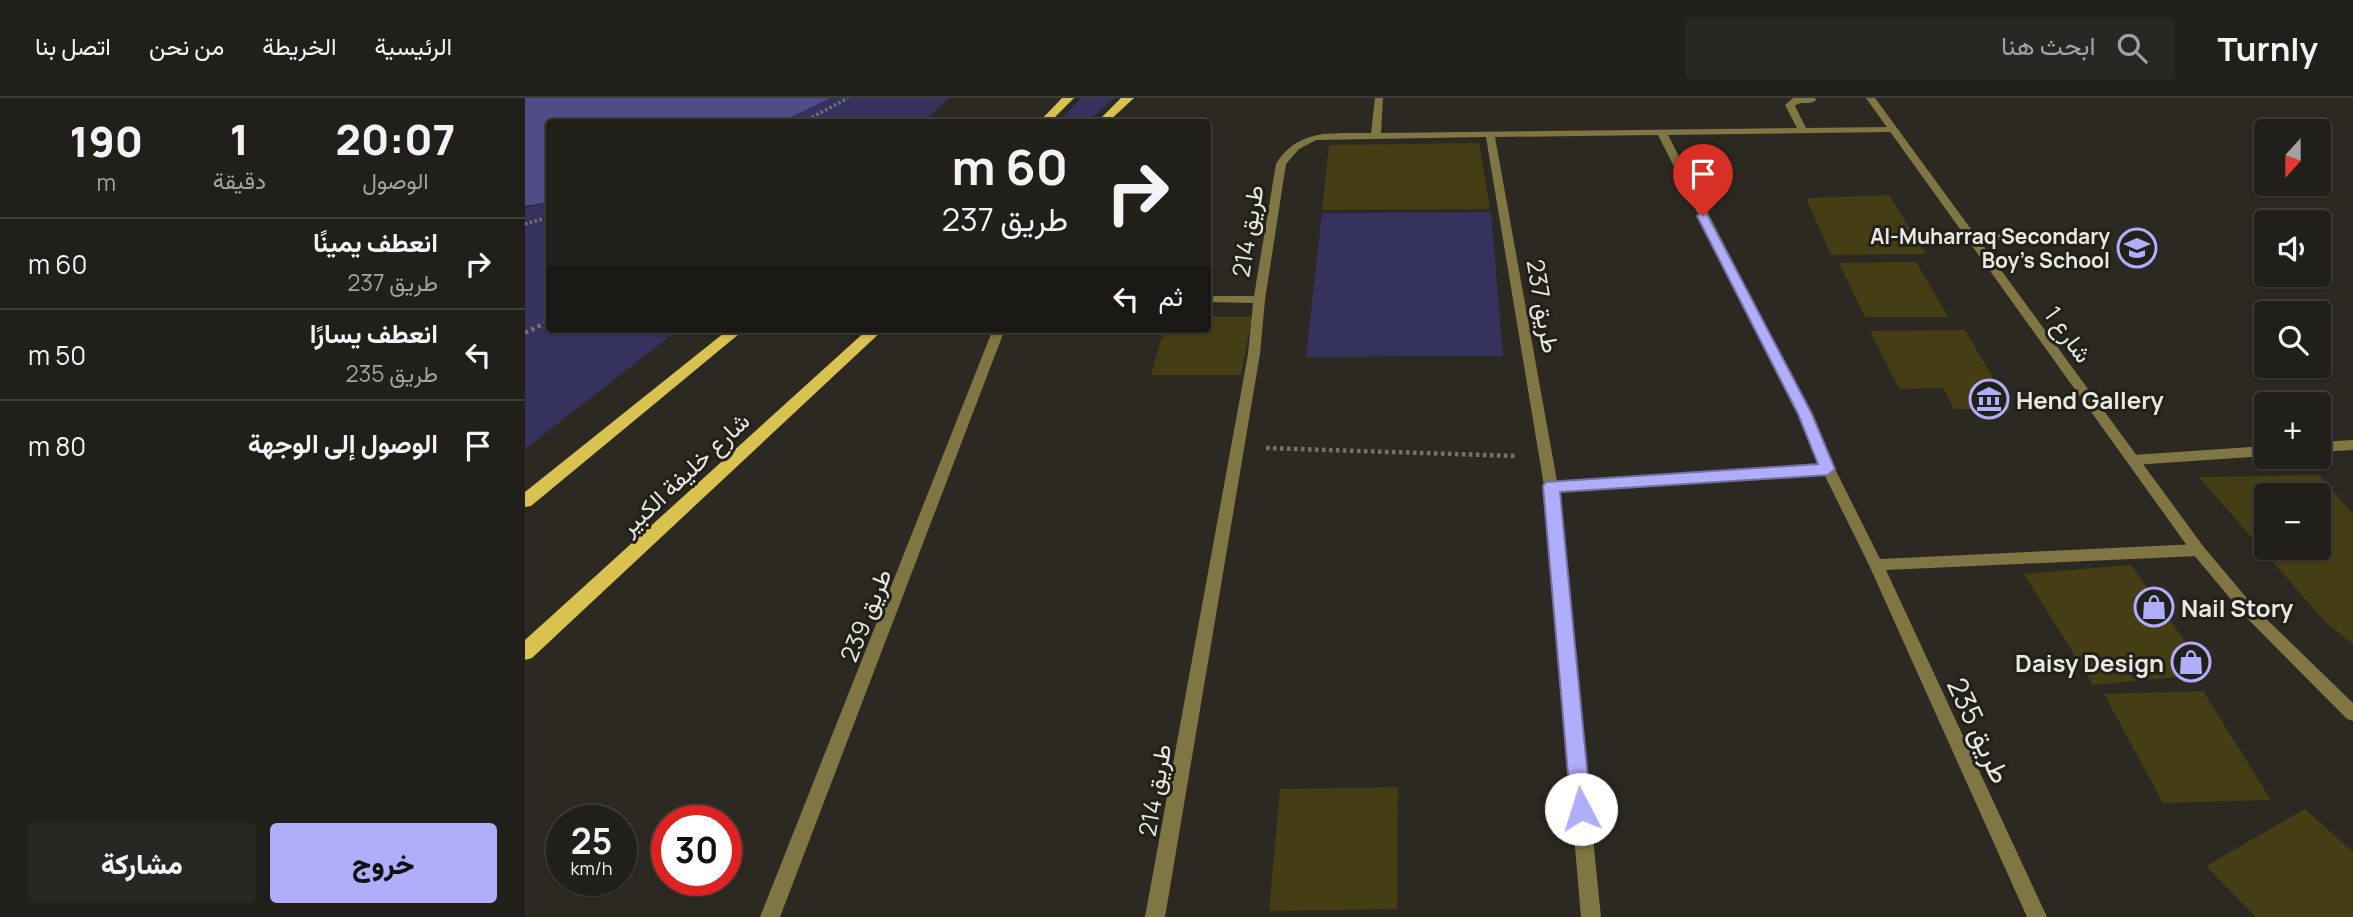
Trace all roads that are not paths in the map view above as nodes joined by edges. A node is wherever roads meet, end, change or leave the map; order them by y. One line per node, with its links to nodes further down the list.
1 (1068, 98): 6 (main road)
2 (1128, 98): 7 (main road)
3 (1379, 98): 12 (street)
4 (1870, 98): 8 (street, شارع 1)
5 (1812, 100): 9 (street)
6 (1047, 119)
7 (1105, 119)
8 (1891, 129): 9 (street, طريق 214); 14 (street, شارع 1)
9 (1803, 130): 11 (street, طريق 214)
10 (1490, 133): 11 (street, طريق 214); 12 (street, طريق 214); 25 (street, طريق 237)
11 (1662, 133): 24 (street, طريق 235)
12 (1376, 135): 16 (street, طريق 214)
13 (2044, 236): 14 (street)
14 (1971, 238): 23 (street, شارع 1)
15 (1211, 299): 16 (street)
16 (1259, 300): 32 (street, طريق 214)
17 (733, 333): 26 (main road)
18 (873, 333): 29 (main road, شارع خليفة الكبير)
19 (997, 333): 31 (street, طريق 239)
20 (2353, 445): 21 (street)
21 (2331, 446)
22 (2254, 452): 23 (street)
23 (2133, 460): 27 (street, شارع 1)
24 (1828, 469): 25 (street); 28 (street, طريق 235)
25 (1551, 486): 33 (street, طريق 237)
26 (525, 500)
27 (2198, 550): 28 (street); 30 (street, شارع 1)
28 (1876, 565): 34 (street, طريق 235)
29 (525, 652)
30 (2353, 713)
31 (770, 917)
32 (1155, 917)
33 (1591, 917)
34 (2038, 917)

